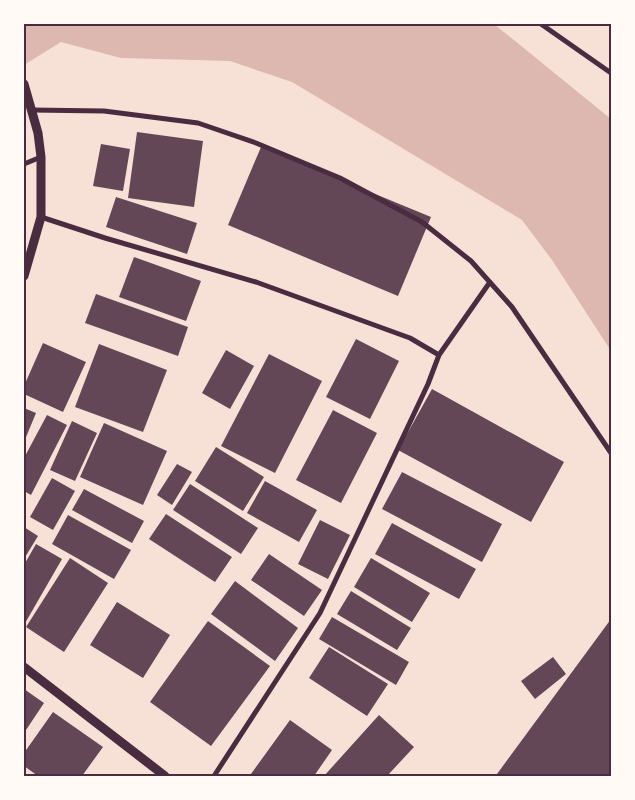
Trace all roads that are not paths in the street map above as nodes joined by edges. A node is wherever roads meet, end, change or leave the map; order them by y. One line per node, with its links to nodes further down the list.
1 (541, 24): 2 (street)
2 (611, 73)
3 (24, 84): 4 (street)
4 (31, 110): 5 (street); 9 (street)
5 (41, 157): 6 (street); 7 (street)
6 (24, 164)
7 (41, 217): 8 (street); 10 (street)
8 (24, 276)
9 (490, 282): 10 (street); 11 (street)
10 (439, 355): 14 (street)
11 (611, 453)
12 (24, 667): 13 (street)
13 (165, 776)
14 (214, 776)

